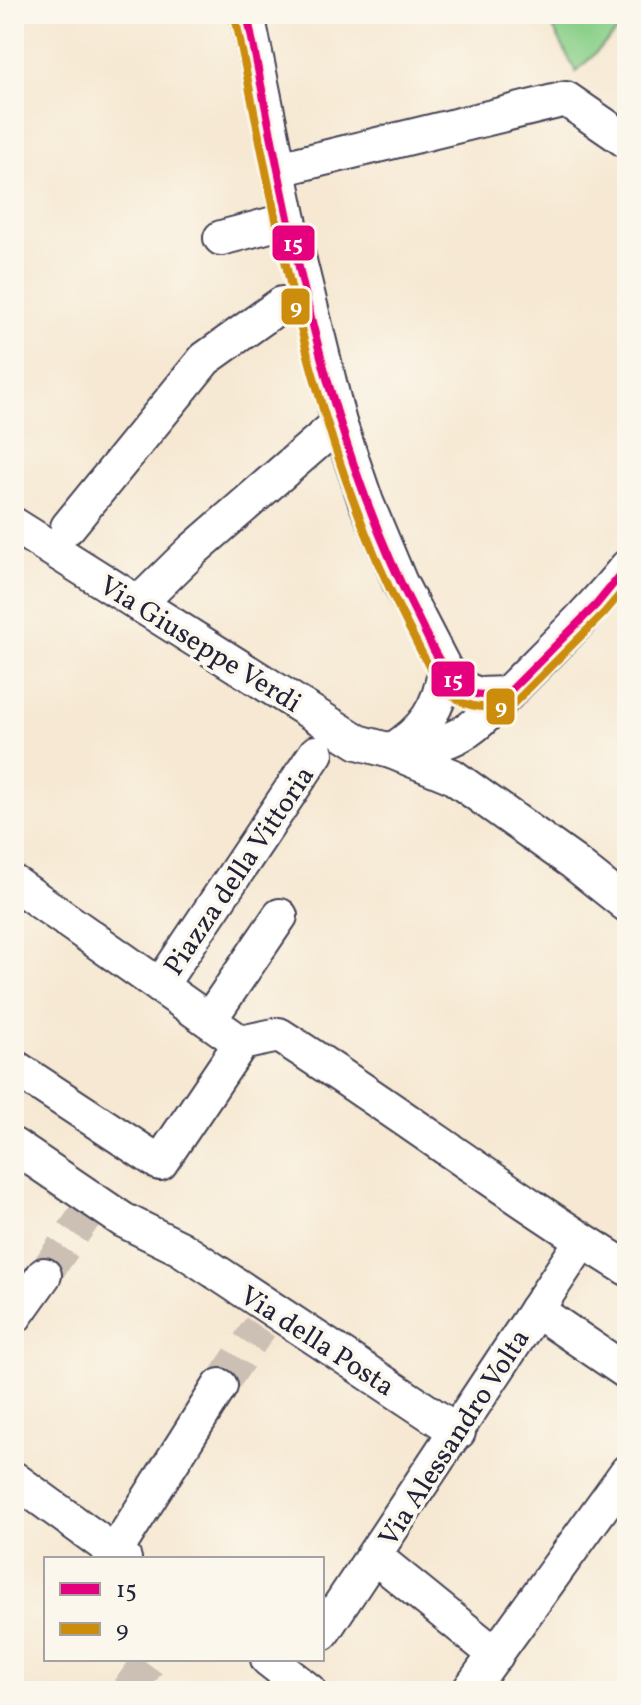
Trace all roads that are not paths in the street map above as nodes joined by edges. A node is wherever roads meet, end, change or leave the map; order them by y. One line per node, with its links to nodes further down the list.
1 (247, 14): 3 (street)
2 (627, 141): 3 (street)
3 (279, 169): 4 (street)
4 (289, 220): 5 (street); 7 (street)
5 (221, 238)
6 (282, 304): 9 (street)
7 (339, 423): 11 (street); 12 (street)
8 (14, 525): 11 (street, Via Giuseppe Verdi)
9 (68, 527)
10 (627, 567): 13 (street)
11 (138, 604): 14 (street, Via Giuseppe Verdi)
12 (445, 670): 13 (street); 14 (street)
13 (507, 694): 14 (street)
14 (391, 751): 17 (street, Via Giuseppe Verdi)
15 (316, 753): 19 (street, Piazza della Vittoria)
16 (14, 883): 19 (street, Piazza della Vittoria)
17 (627, 905)
18 (280, 916): 20 (street)
19 (160, 986): 20 (street, Piazza della Vittoria)
20 (209, 1020): 21 (street, Piazza della Vittoria)
21 (241, 1043): 22 (street); 24 (street)
22 (14, 1067)
23 (14, 1146): 31 (street, Via della Posta)
24 (582, 1241): 25 (street); 27 (street, Via Alessandro Volta)
25 (627, 1268)
26 (44, 1275): 28 (street)
27 (536, 1310): 29 (street); 31 (street, Via Alessandro Volta)
28 (14, 1317)
29 (627, 1372)
30 (220, 1386): 34 (street)
31 (458, 1432): 35 (street, Via Alessandro Volta)
32 (627, 1472): 37 (street)
33 (14, 1479): 34 (street)
34 (120, 1556)
35 (374, 1556): 36 (street, Via Alessandro Volta); 37 (street)
36 (324, 1630)
37 (496, 1655): 38 (street)
38 (469, 1691)

